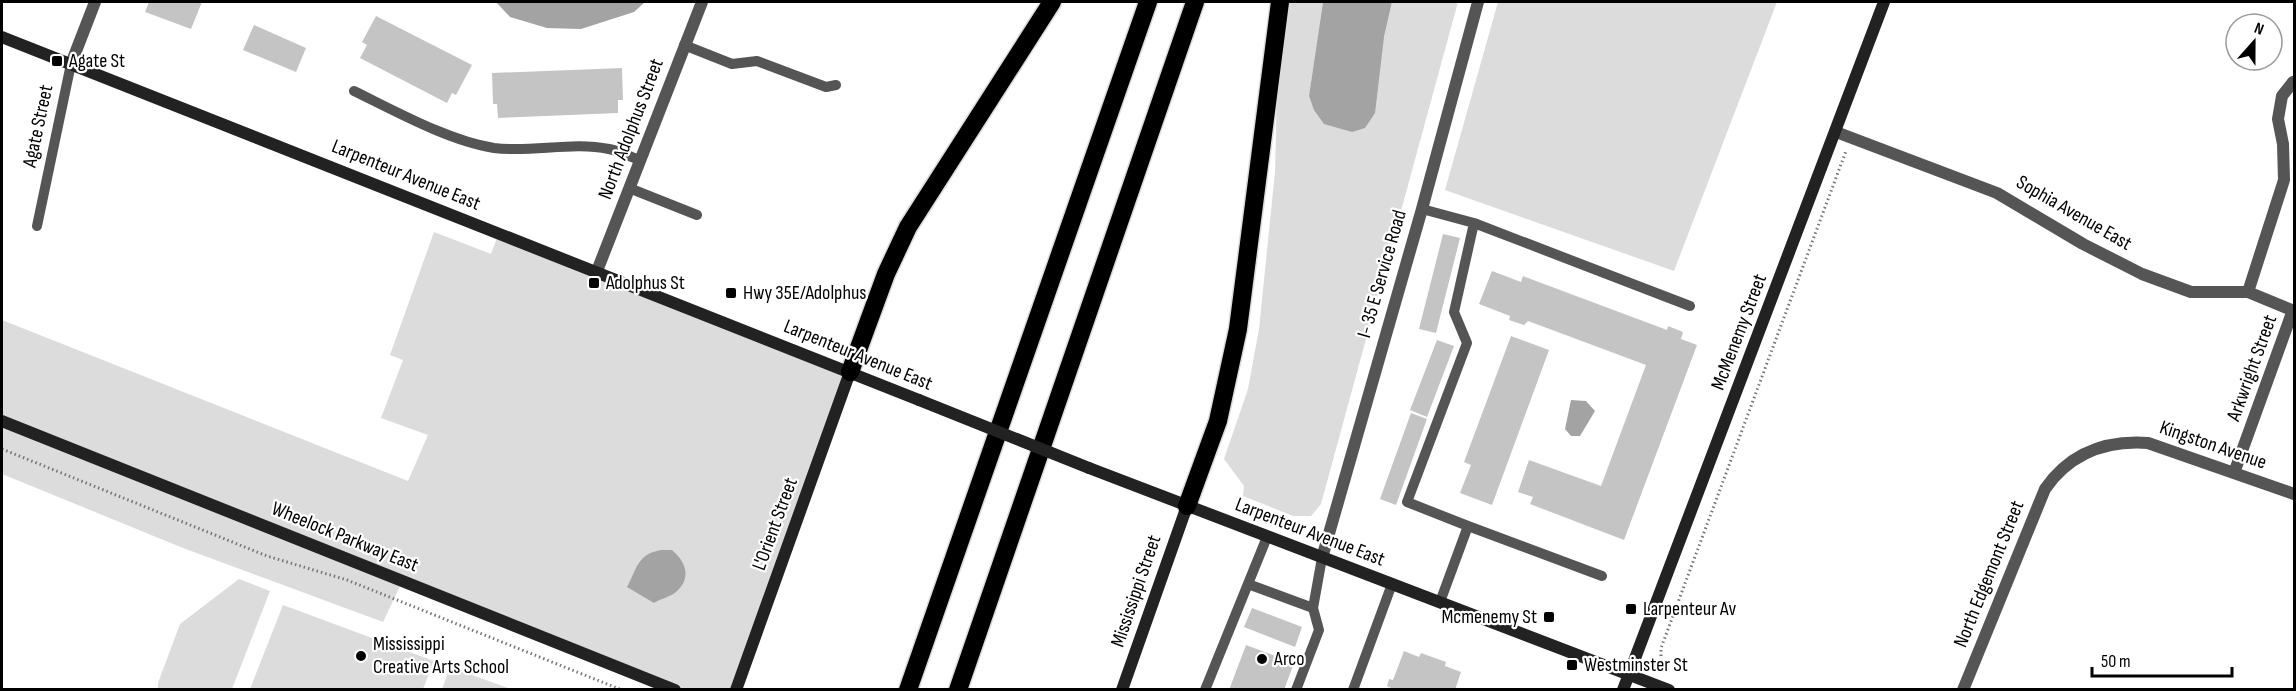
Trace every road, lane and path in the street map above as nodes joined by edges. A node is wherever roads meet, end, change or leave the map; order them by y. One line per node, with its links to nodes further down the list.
1 (95, 2): 11 (street, Agate Street)
2 (702, 2): 10 (street, North Adolphus Street)
3 (1052, 2): 27 (highway)
4 (1148, 2): 47 (highway)
5 (1194, 2): 48 (highway)
6 (1280, 2): 33 (highway)
7 (1478, 2): 19 (street, I- 35 E Service Road)
8 (1884, 2): 15 (street, McMenemy Street)
9 (2, 37): 11 (street, Larpenteur Avenue East)
10 (684, 45): 13 (lane); 17 (street, North Adolphus Street)
11 (71, 64): 22 (lane, Agate Street); 23 (street, Larpenteur Avenue East)
12 (2293, 82): 24 (street)
13 (836, 85)
14 (354, 91): 17 (lane)
15 (1836, 132): 16 (street, Sophia Avenue East); 43 (street, McMenemy Street)
16 (1851, 137): 24 (street, Sophia Avenue East); 42 (path)
17 (639, 160): 18 (street, North Adolphus Street)
18 (628, 188): 20 (lane); 23 (street, North Adolphus Street)
19 (1422, 209): 21 (lane); 36 (street, I- 35 E Service Road)
20 (697, 215)
21 (1474, 223): 25 (lane); 34 (lane)
22 (37, 226)
23 (597, 271): 27 (street, Larpenteur Avenue East)
24 (2248, 292): 26 (street, Sophia Avenue East)
25 (1690, 306)
26 (2294, 310): 30 (street, Arkwright Street)
27 (850, 372): 33 (street, Larpenteur Avenue East, bridge); 46 (street, L'Orient Street)
28 (2, 421): 45 (street, Wheelock Parkway East)
29 (2, 449): 44 (path)
30 (2234, 473): 31 (street, Kingston Avenue); 32 (street, Kingston Avenue)
31 (2055, 475): 55 (street, North Edgemont Street)
32 (2295, 494)
33 (1186, 506): 35 (street, Larpenteur Avenue East); 49 (street, Mississippi Street)
34 (1468, 526): 37 (lane); 40 (lane)
35 (1267, 537): 36 (street, Larpenteur Avenue East); 38 (lane)
36 (1322, 558): 39 (street, Larpenteur Avenue East); 41 (lane)
37 (1602, 576)
38 (1248, 584): 41 (lane); 50 (lane)
39 (1392, 584): 40 (street, Larpenteur Avenue East); 52 (lane)
40 (1440, 602): 43 (street, Larpenteur Avenue East)
41 (1313, 608): 51 (lane)
42 (1661, 656)
43 (1629, 675): 53 (street, McMenemy Street); 54 (street, Larpenteur Avenue East)
44 (622, 690)
45 (675, 690)
46 (736, 690)
47 (908, 690)
48 (958, 690)
49 (1122, 690)
50 (1205, 690)
51 (1296, 690)
52 (1353, 690)
53 (1623, 690)
54 (1669, 690)
55 (1963, 690)

